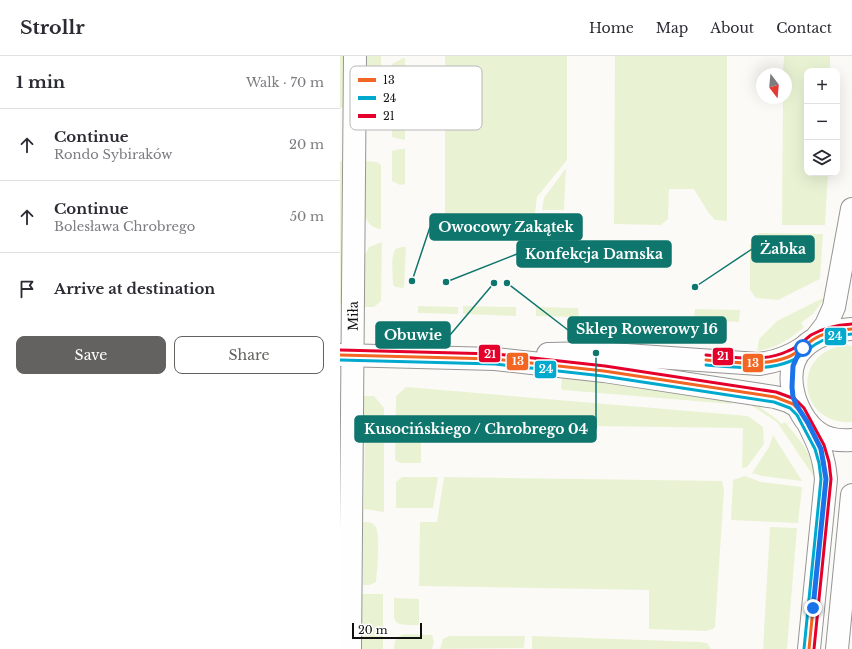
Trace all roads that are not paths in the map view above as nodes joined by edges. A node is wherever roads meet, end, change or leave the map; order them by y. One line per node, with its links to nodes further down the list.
1 (355, 56): 2 (street, Miła)
2 (355, 66)
3 (353, 130): 7 (street, Miła)
4 (852, 209): 6 (street)
5 (852, 330): 6 (street)
6 (810, 343): 8 (street); 9 (street)
7 (346, 355): 8 (street); 12 (street, Miła)
8 (495, 359): 9 (street)
9 (802, 414): 10 (street); 13 (street)
10 (852, 440)
11 (852, 495): 14 (street)
12 (350, 649)
13 (809, 649)
14 (837, 649)

